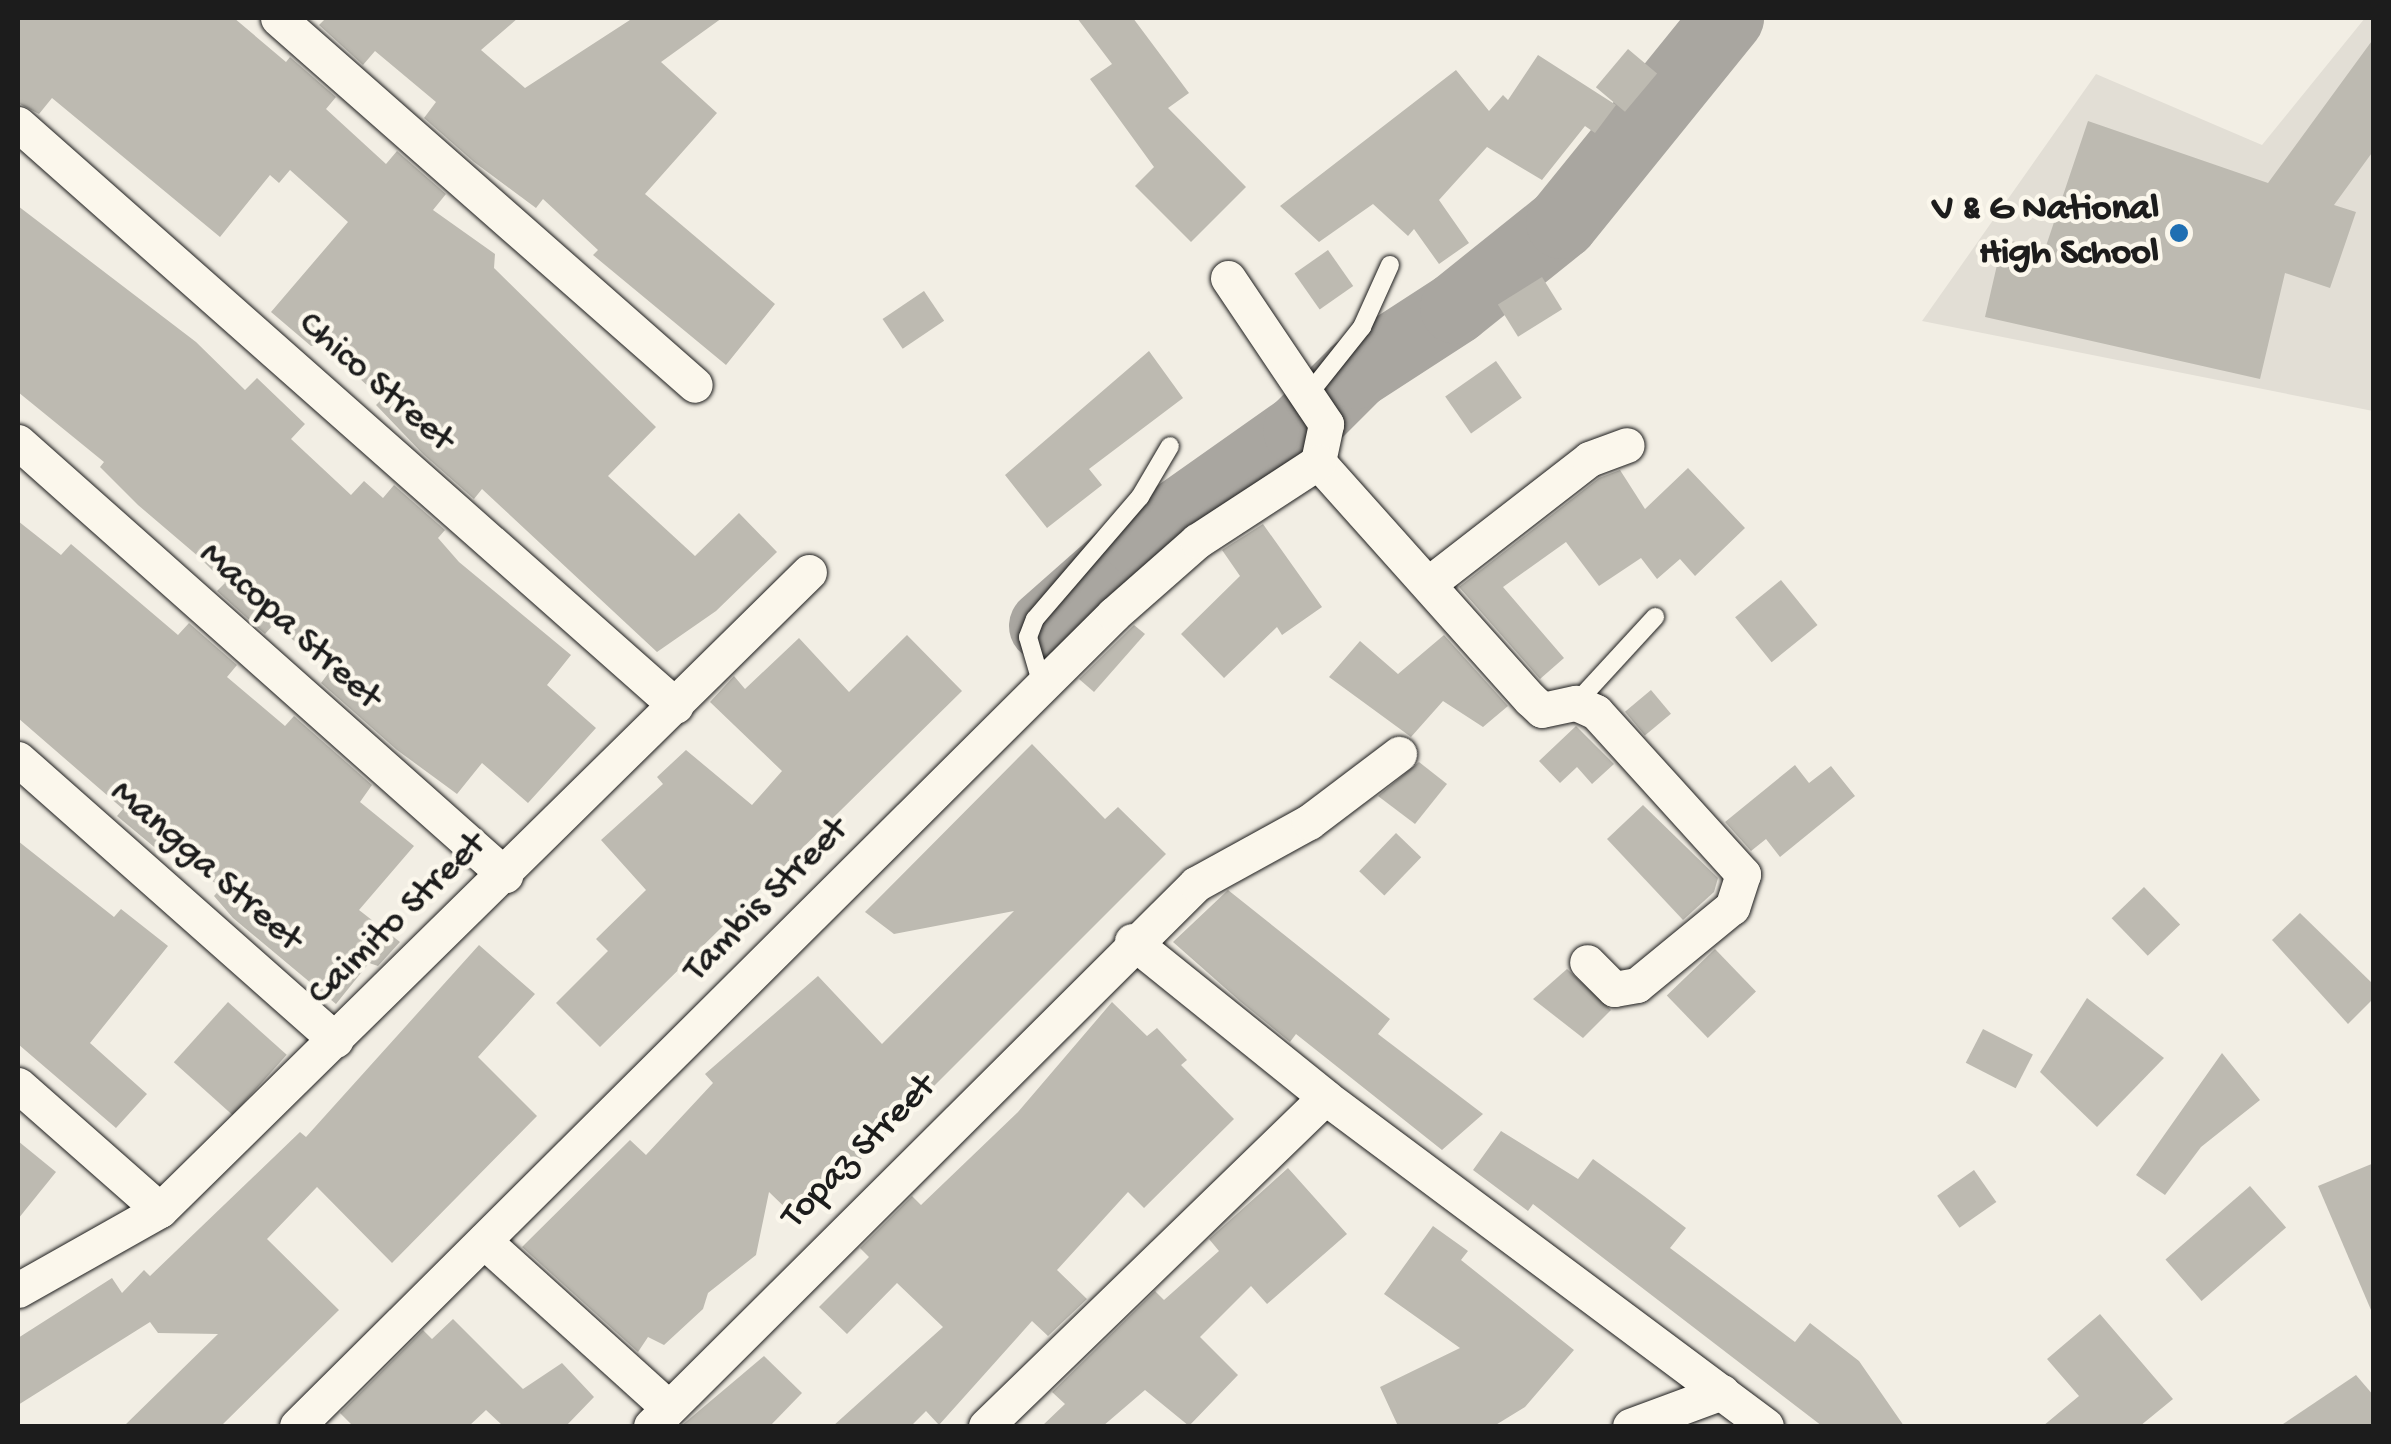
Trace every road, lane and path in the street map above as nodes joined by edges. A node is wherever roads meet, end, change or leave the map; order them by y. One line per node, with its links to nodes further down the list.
1 (278, 18): 5 (street)
2 (18, 124): 16 (street, Chico Street)
3 (1390, 265): 6 (lane)
4 (1228, 278): 6 (street)
5 (695, 385)
6 (1308, 396): 10 (street)
7 (18, 442): 19 (street, Macopa Street)
8 (1627, 445): 12 (street)
9 (1170, 446): 14 (lane)
10 (1318, 462): 12 (street); 14 (street, Tambis Street)
11 (809, 572): 16 (street, Caimito Street)
12 (1432, 580): 15 (street)
13 (1655, 617): 15 (lane)
14 (1042, 685): 26 (street, Tambis Street)
15 (1576, 704): 21 (street)
16 (676, 706): 19 (street, Caimito Street)
17 (1399, 754): 20 (street, Topaz Street)
18 (18, 758): 22 (street, Mangga Street)
19 (505, 875): 22 (street, Caimito Street)
20 (1132, 942): 24 (street); 29 (street, Topaz Street)
21 (1587, 962)
22 (336, 1040): 25 (street, Caimito Street)
23 (18, 1085): 25 (street)
24 (1326, 1097): 28 (street); 31 (street)
25 (160, 1210): 27 (street, Caimito Street)
26 (484, 1241): 29 (street); 30 (street, Tambis Street)
27 (18, 1290)
28 (1722, 1392): 32 (street); 33 (street)
29 (659, 1416)
30 (297, 1426)
31 (986, 1426)
32 (1630, 1426)
33 (1766, 1426)

